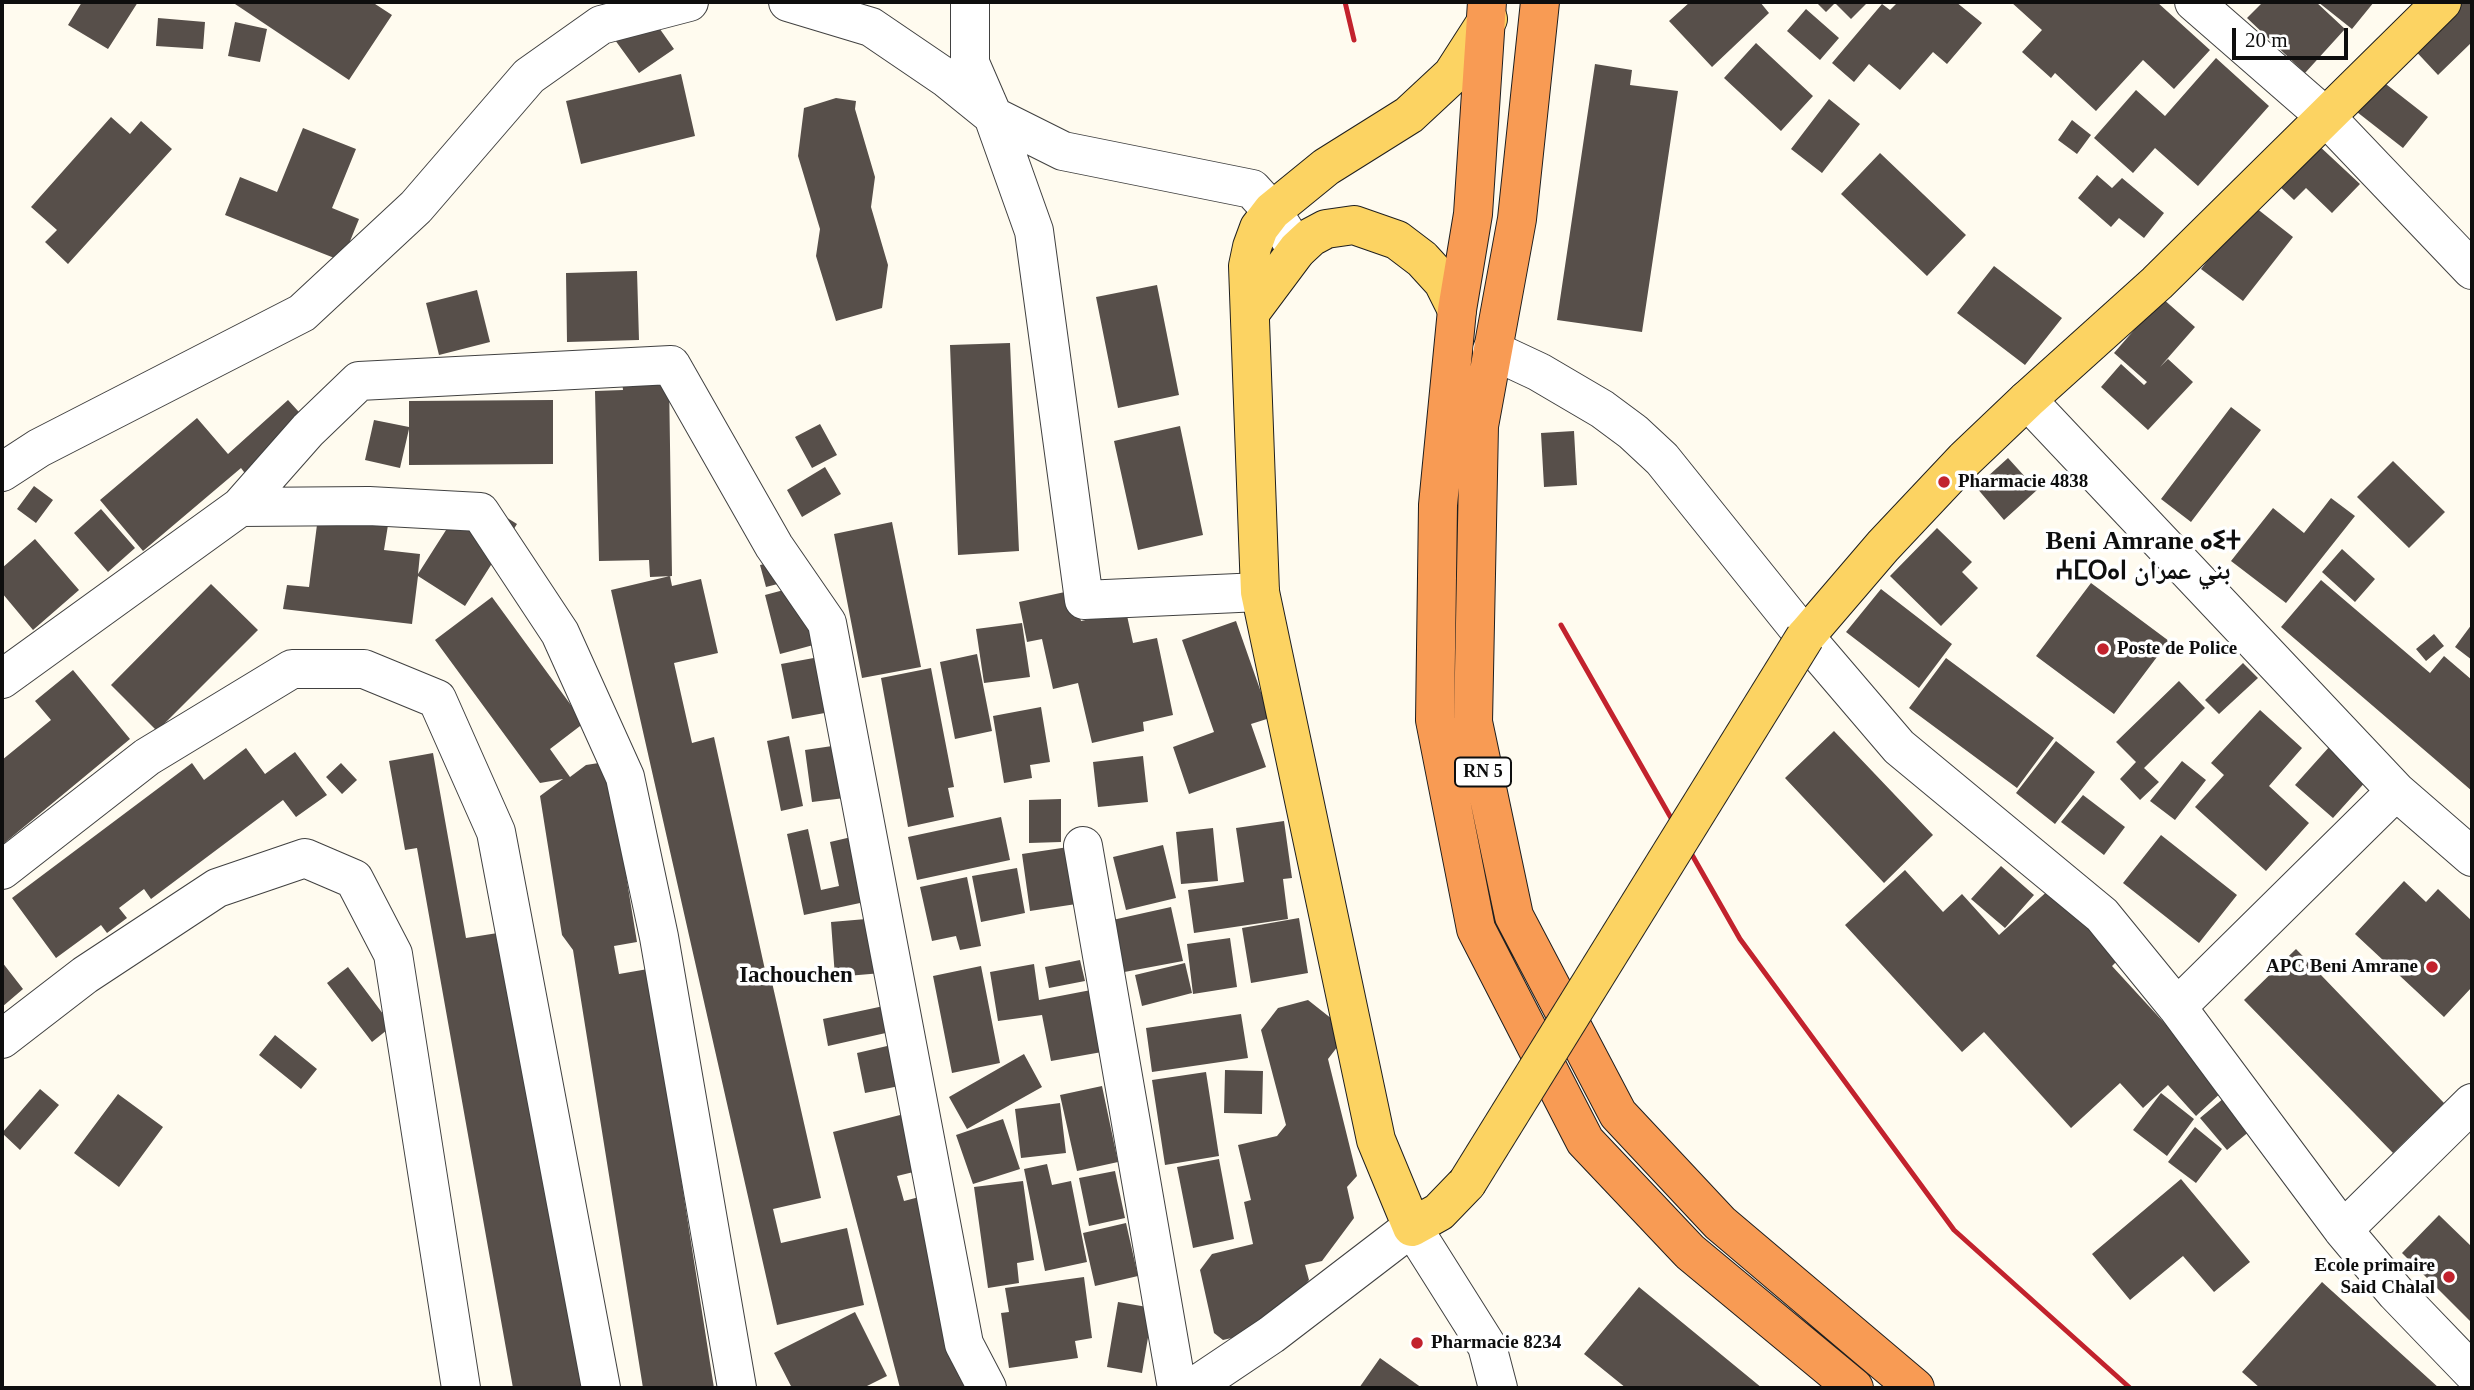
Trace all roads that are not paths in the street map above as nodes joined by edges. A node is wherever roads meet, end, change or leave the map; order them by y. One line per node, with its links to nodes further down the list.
1 (689, 2): 17 (street)
2 (788, 2): 8 (street)
3 (970, 2): 8 (street)
4 (1539, 2): 15 (highway, RN 5)
5 (2194, 2): 9 (street)
6 (2442, 2): 9 (main road)
7 (1487, 10): 10 (main road); 13 (highway, RN 5)
8 (993, 116): 10 (street); 19 (street)
9 (2326, 117): 12 (street); 16 (main road)
10 (1272, 211): 11 (street); 14 (main road)
11 (1297, 250): 13 (main road); 14 (main road)
12 (2472, 270)
13 (1457, 310): 40 (highway, RN 5)
14 (1250, 313): 19 (main road)
15 (1492, 350): 20 (street); 41 (highway, RN 5)
16 (2027, 400): 20 (main road); 22 (street)
17 (2, 472)
18 (240, 507): 21 (street); 35 (street); 36 (street)
19 (1260, 592): 29 (main road)
20 (1805, 637): 26 (street); 29 (main road, bridge)
21 (2, 679)
22 (2396, 791): 24 (street); 26 (street)
23 (1083, 846): 37 (street)
24 (2472, 857)
25 (2, 870): 34 (street)
26 (2177, 1007): 30 (street)
27 (2, 1039): 33 (street)
28 (2472, 1103): 30 (street)
29 (1412, 1227): 38 (street); 39 (street)
30 (2343, 1230): 31 (street)
31 (2367, 1259): 32 (street); 42 (street)
32 (2472, 1372)
33 (461, 1388)
34 (601, 1388)
35 (737, 1388)
36 (987, 1388)
37 (1177, 1388)
38 (1192, 1388)
39 (1498, 1388)
40 (1854, 1388)
41 (1915, 1388)
42 (2455, 1388)

